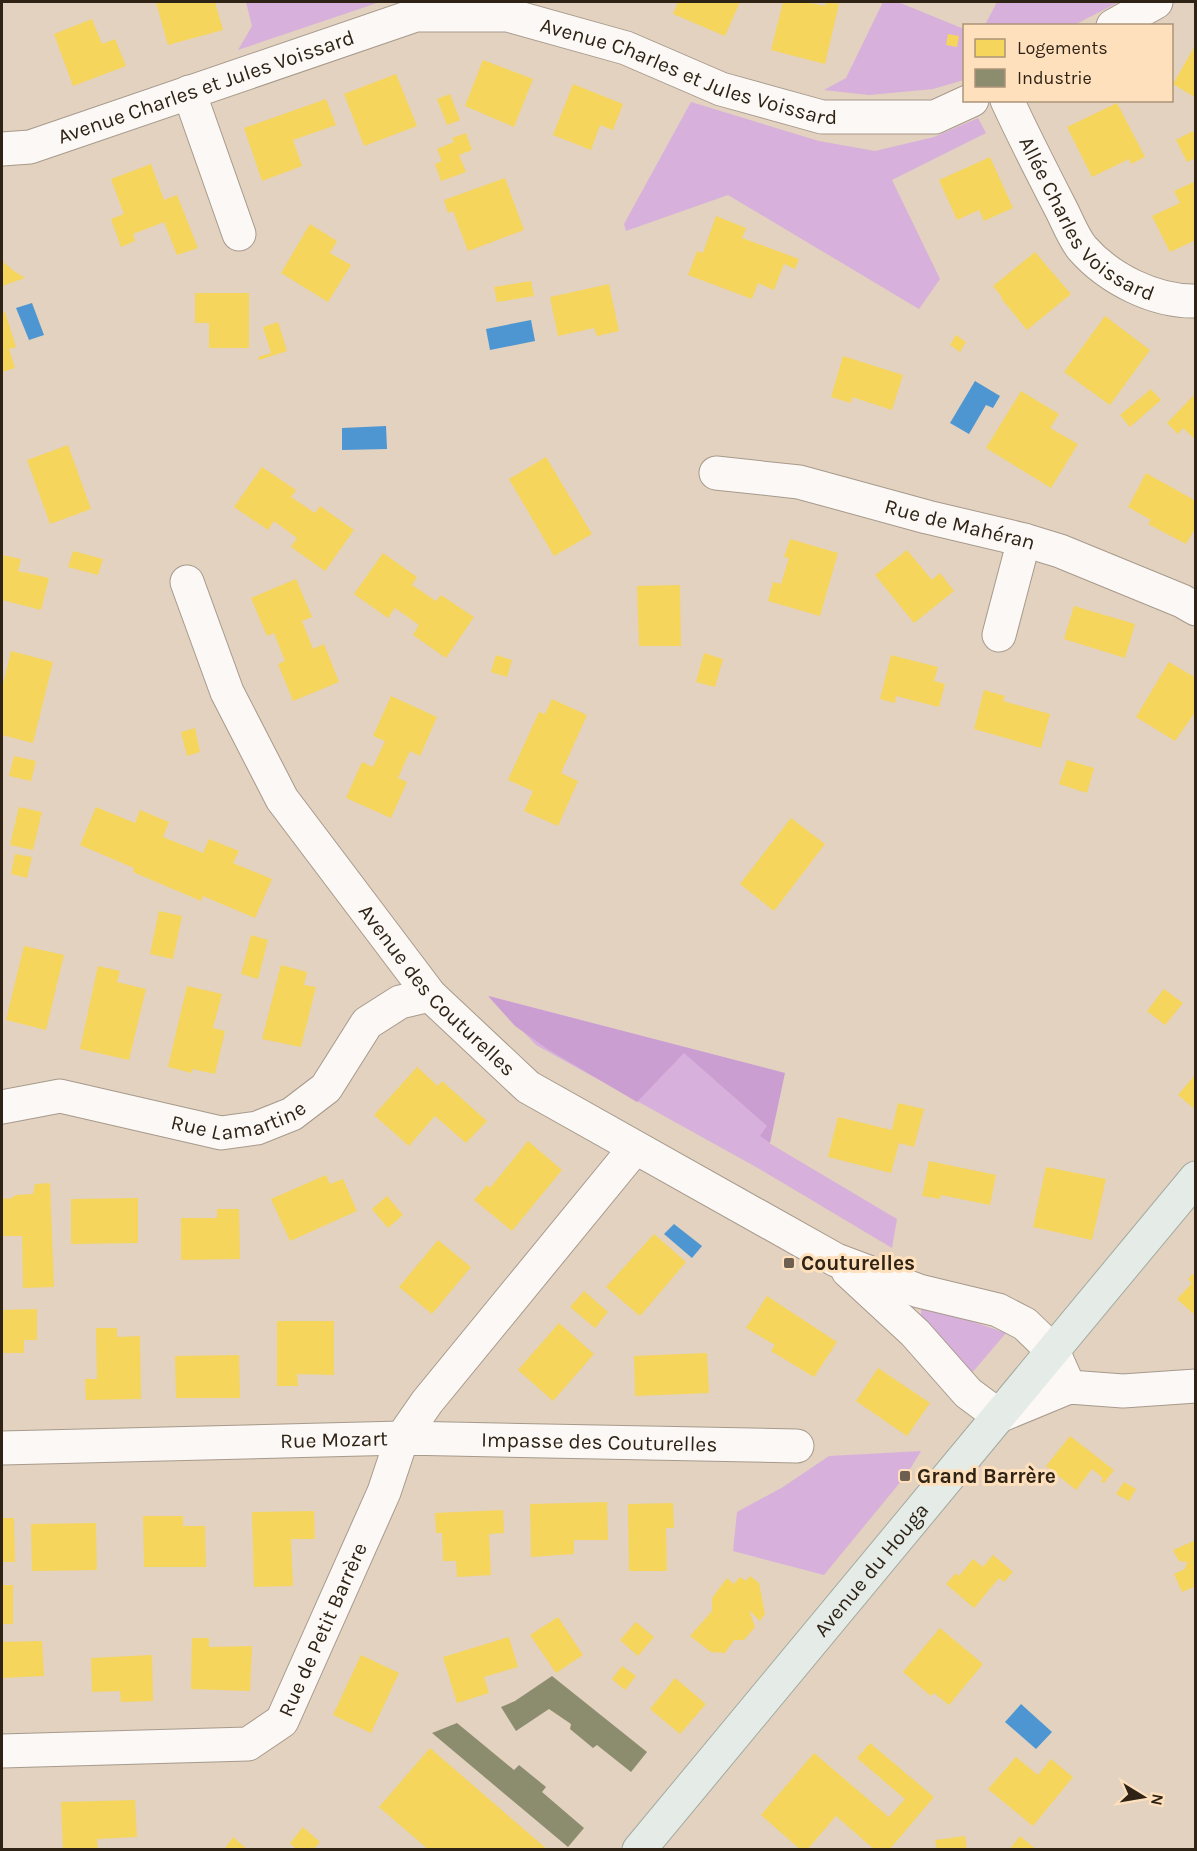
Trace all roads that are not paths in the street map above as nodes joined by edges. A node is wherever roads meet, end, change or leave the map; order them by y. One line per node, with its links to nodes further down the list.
1 (1156, 2): 2 (street)
2 (1117, 24)
3 (189, 92): 4 (street, Avenue Charles et Jules Voissard); 6 (street, Avenue Charles et Jules Voissard); 7 (street)
4 (968, 102)
5 (1008, 102): 8 (street, Allée Charles Voissard)
6 (16, 148)
7 (239, 234)
8 (1196, 301)
9 (716, 473): 10 (street, Rue de Mahéran)
10 (1024, 540): 12 (street, Rue de Mahéran); 13 (street)
11 (187, 582): 14 (street, Avenue des Couturelles)
12 (1196, 609)
13 (999, 635)
14 (430, 995): 15 (street, Rue Lamartine); 16 (street, Avenue des Couturelles)
15 (2, 1107)
16 (636, 1148): 18 (street, Avenue des Couturelles); 23 (street, Rue Mozart)
17 (1196, 1178): 19 (main road, Avenue du Houga)
18 (836, 1260): 19 (street, Avenue des Couturelles); 22 (street, Avenue des Couturelles)
19 (1053, 1351): 21 (street, Avenue des Couturelles); 22 (main road, Avenue du Houga)
20 (1196, 1386): 21 (street)
21 (1069, 1387): 22 (street)
22 (999, 1416): 27 (main road, Avenue du Houga)
23 (402, 1438): 24 (street, Impasse des Couturelles); 25 (street, Rue Mozart); 26 (street, Rue de Petit Barrère)
24 (797, 1446)
25 (2, 1448)
26 (2, 1751)
27 (639, 1850)

